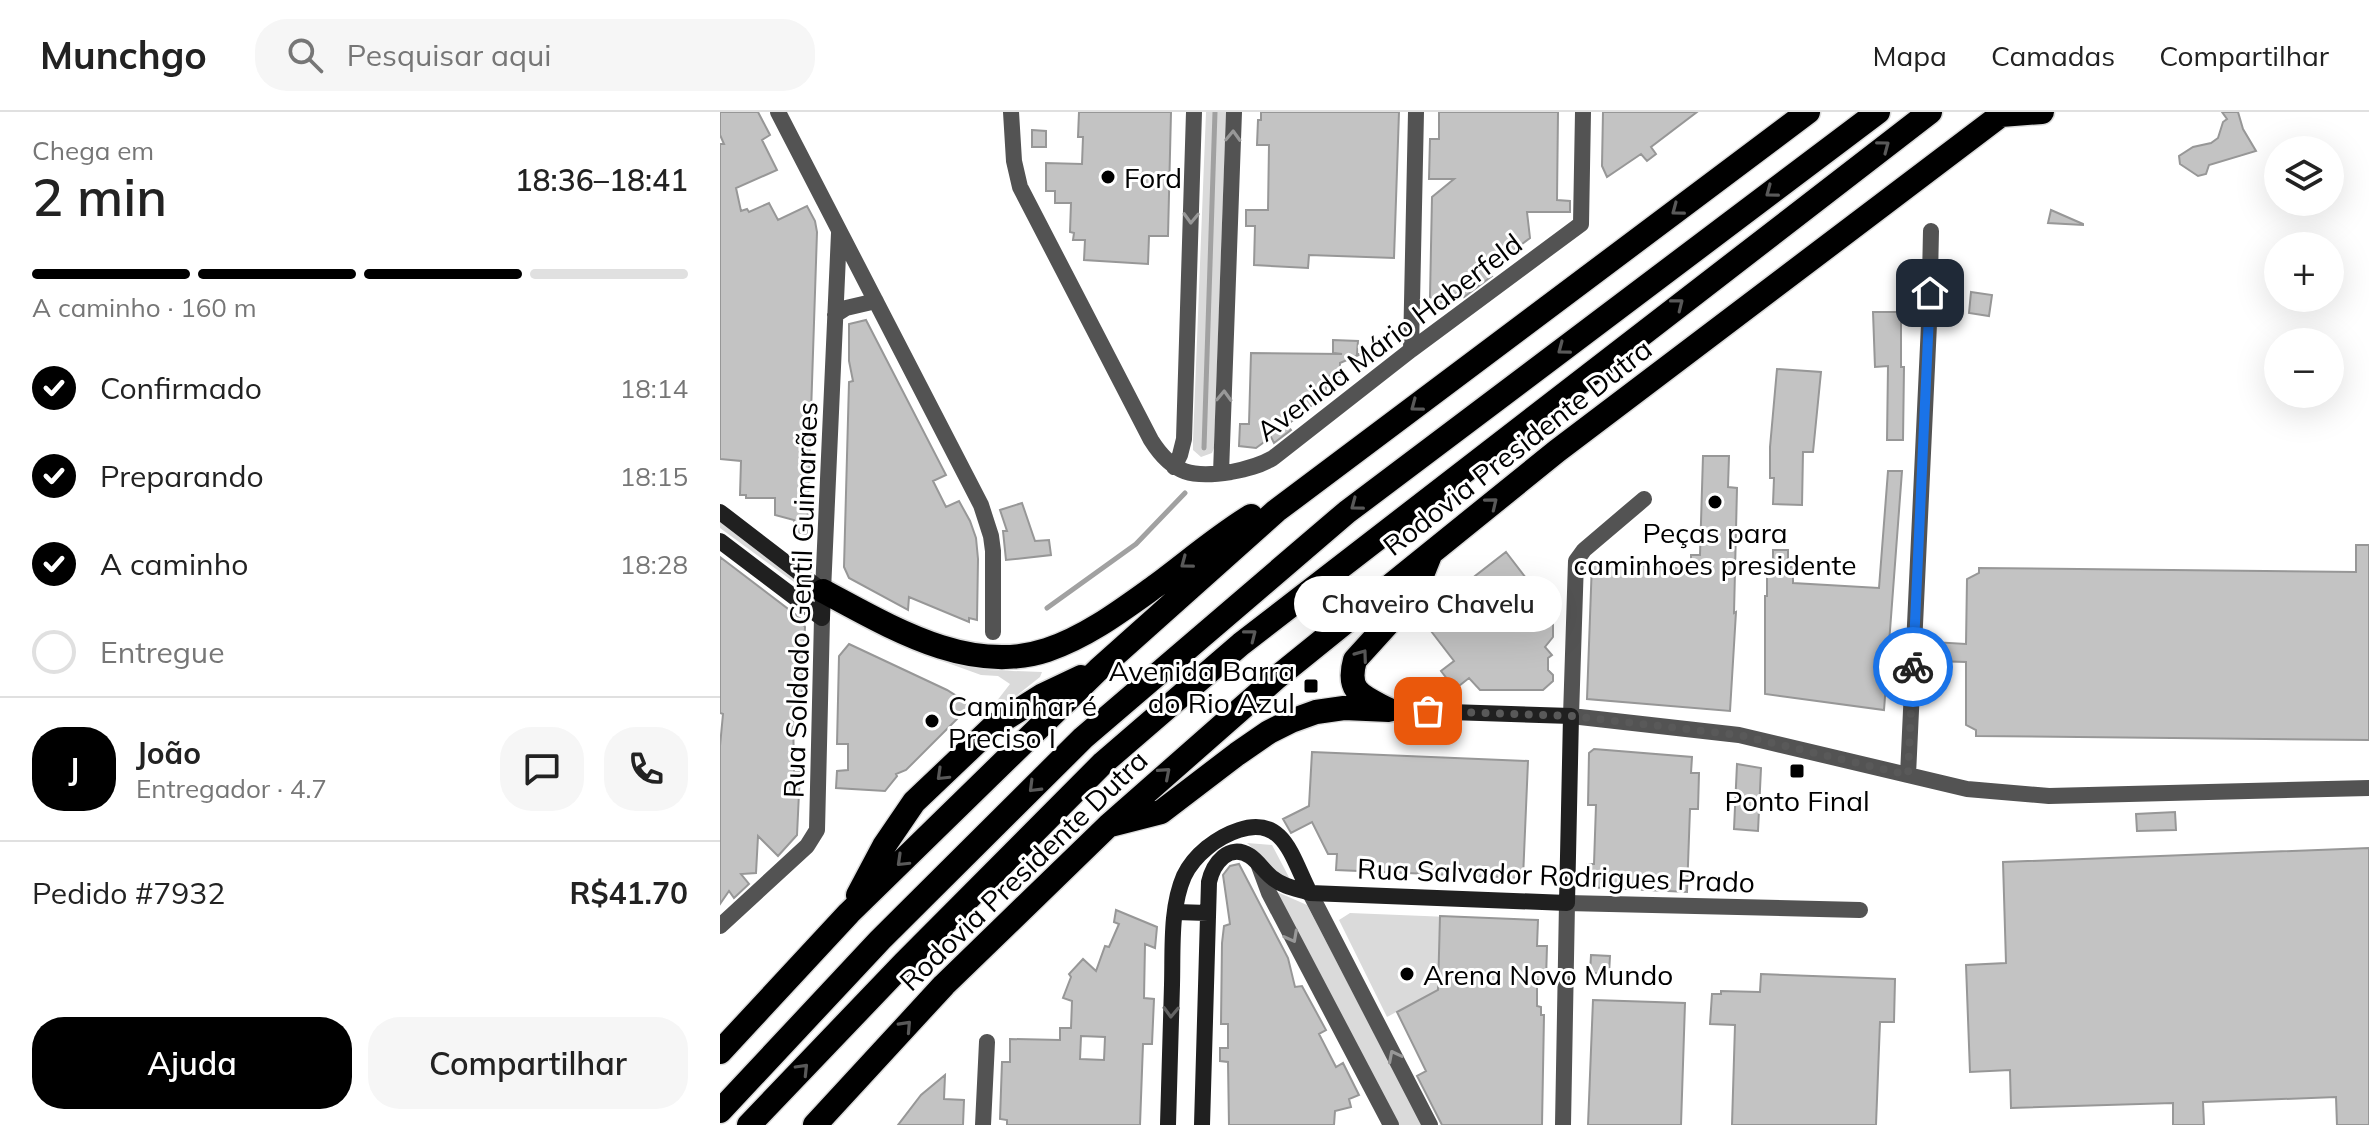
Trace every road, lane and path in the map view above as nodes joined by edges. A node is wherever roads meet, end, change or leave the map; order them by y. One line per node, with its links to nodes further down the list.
1 (778, 112): 15 (street)
2 (1011, 112): 19 (street)
3 (1194, 112): 19 (street, one-way to 19)
4 (1234, 112): 20 (street, one-way to 4)
5 (1416, 112): 18 (street)
6 (1583, 112): 18 (street, Avenida Mário Haberfeld)
7 (1808, 112): 22 (highway, one-way to 22)
8 (1854, 112): 13 (highway)
9 (1878, 112): 13 (highway, Rodovia Presidente Dutra)
10 (1930, 112): 46 (highway, Rodovia Presidente Dutra, one-way to 10)
11 (2042, 112): 12 (highway)
12 (2003, 113): 25 (highway, Rodovia Presidente Dutra, one-way to 12)
13 (1807, 166): 45 (highway, Rodovia Presidente Dutra, one-way to 45)
14 (1931, 231): 32 (street)
15 (839, 233): 16 (street); 17 (street, Rua Soldado Gentil Guimarães)
16 (876, 301): 17 (street); 28 (street)
17 (835, 315): 26 (street, Rua Soldado Gentil Guimarães)
18 (1411, 350): 20 (street, Avenida Mário Haberfeld)
19 (1174, 467): 20 (street, Avenida Mário Haberfeld)
20 (1221, 473)
21 (1644, 499): 31 (street)
22 (1276, 511): 26 (highway, one-way to 26); 29 (highway)
23 (720, 512): 26 (main road)
24 (720, 541): 27 (main road)
25 (1431, 552): 30 (highway, one-way to 25); 34 (highway, Rodovia Presidente Dutra, one-way to 25)
26 (823, 591): 27 (main road, Rua Soldado Gentil Guimarães)
27 (822, 618): 42 (street, Rua Soldado Gentil Guimarães)
28 (993, 632)
29 (1098, 670): 40 (highway, one-way to 40); 40 (highway, one-way to 40)
30 (1389, 710): 31 (main road); 34 (highway)
31 (1571, 716): 32 (street); 37 (main road)
32 (1908, 775): 33 (street)
33 (2369, 788)
34 (1108, 826): 47 (highway, Rodovia Presidente Dutra, one-way to 34)
35 (1259, 866): 36 (main road, Rua Salvador Rodrigues Prado); 41 (main road, Rua Salvador Rodrigues Prado); 51 (street, one-way to 51)
36 (1310, 893): 37 (main road, Rua Salvador Rodrigues Prado); 39 (main road); 52 (street, one-way to 36)
37 (1567, 903): 38 (street, Rua Salvador Rodrigues Prado); 53 (street)
38 (1860, 910)
39 (1176, 912): 41 (main road); 49 (main road, one-way to 49)
40 (849, 913): 44 (highway)
41 (1208, 913): 50 (main road)
42 (720, 926)
43 (987, 1042): 48 (street)
44 (720, 1052)
45 (720, 1111)
46 (749, 1125)
47 (815, 1125)
48 (983, 1125)
49 (1168, 1125)
50 (1202, 1125)
51 (1391, 1125)
52 (1430, 1125)
53 (1563, 1125)

